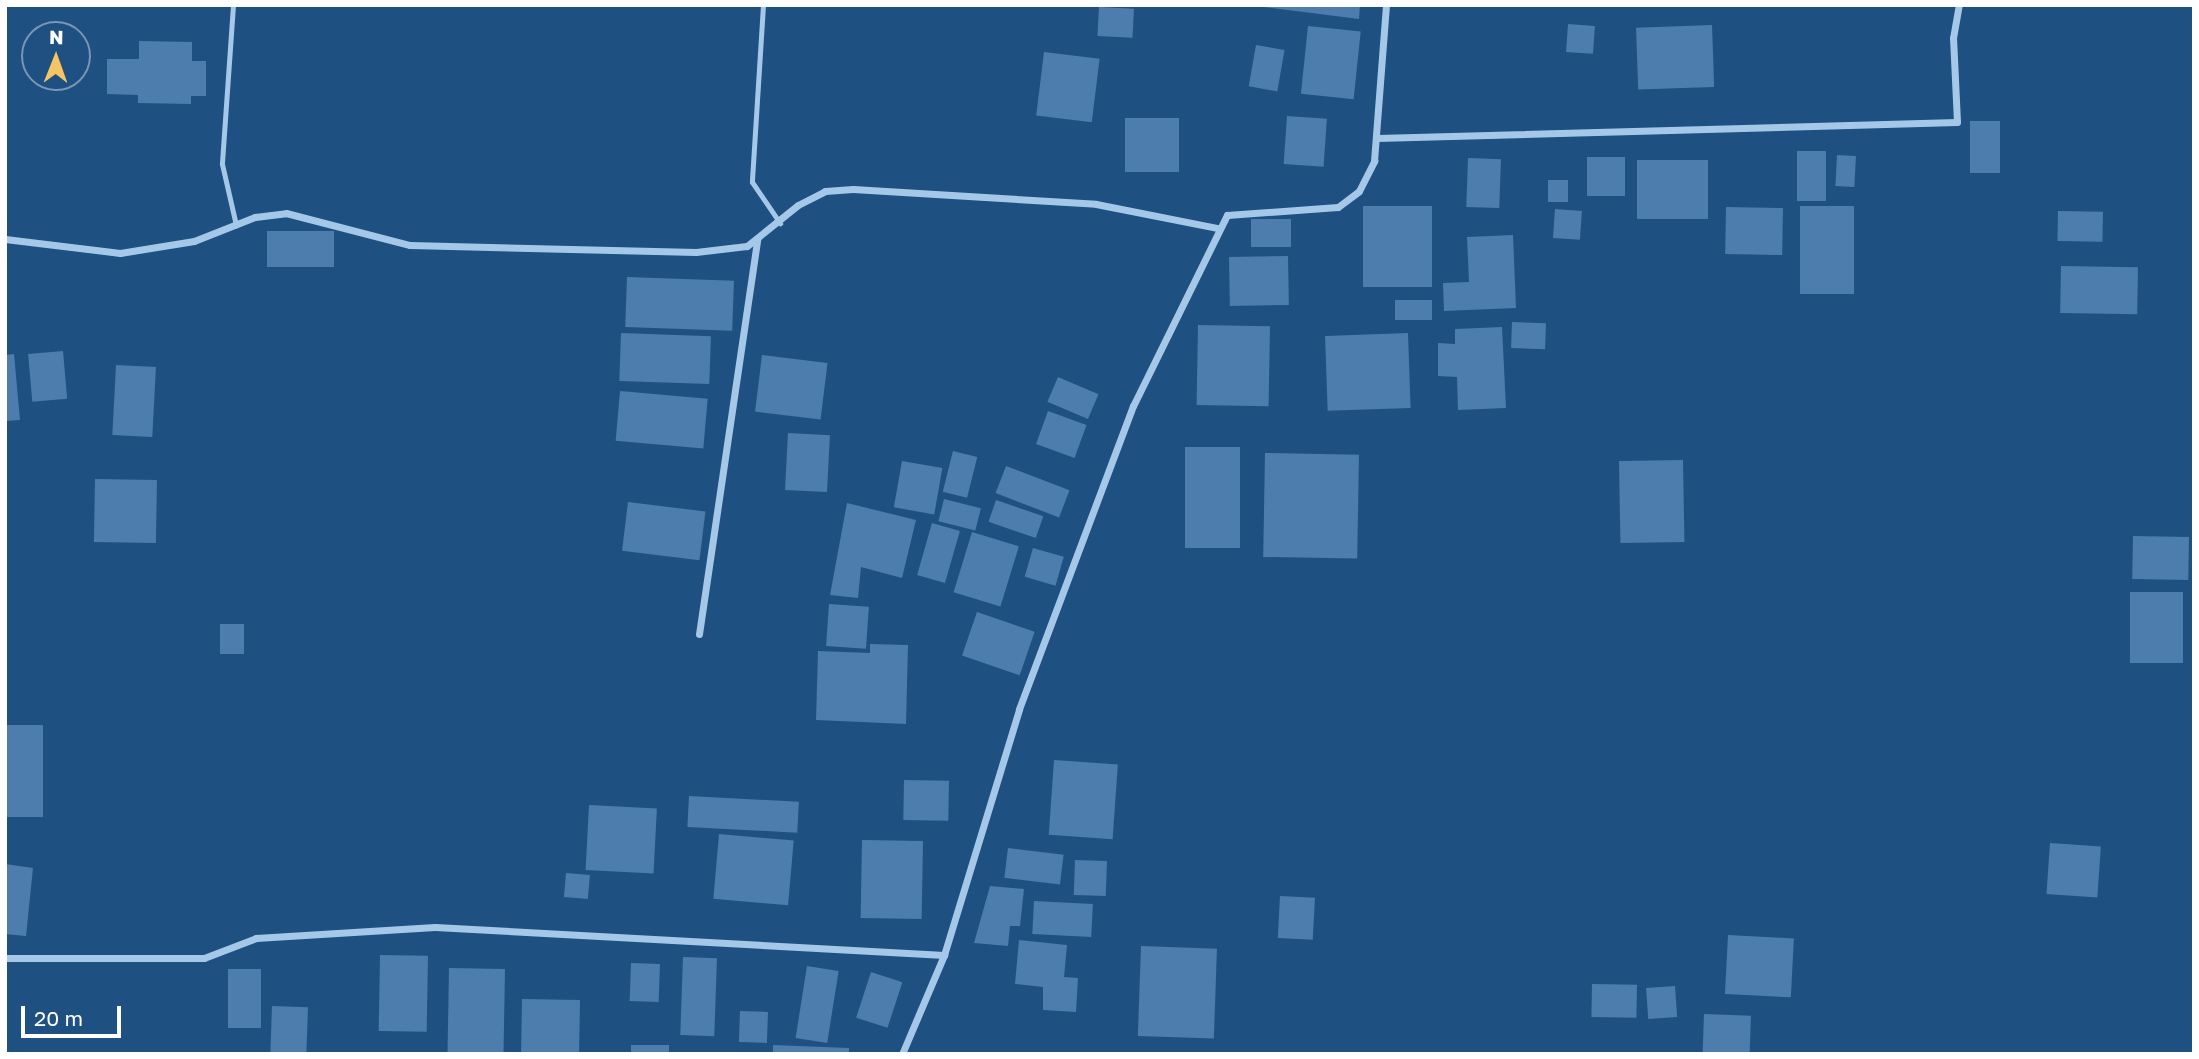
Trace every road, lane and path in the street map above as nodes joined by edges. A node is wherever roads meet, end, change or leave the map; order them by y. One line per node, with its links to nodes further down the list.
1 (233, 5): 7 (lane)
2 (763, 5): 6 (lane)
3 (1386, 5): 5 (street)
4 (1959, 5): 5 (street)
5 (1377, 138): 8 (street)
6 (780, 223): 8 (street); 10 (street)
7 (236, 225): 9 (street); 10 (street)
8 (1217, 228): 12 (street)
9 (5, 239)
10 (757, 239): 11 (street)
11 (699, 634)
12 (944, 955): 13 (street); 14 (street)
13 (5, 958)
14 (902, 1054)

